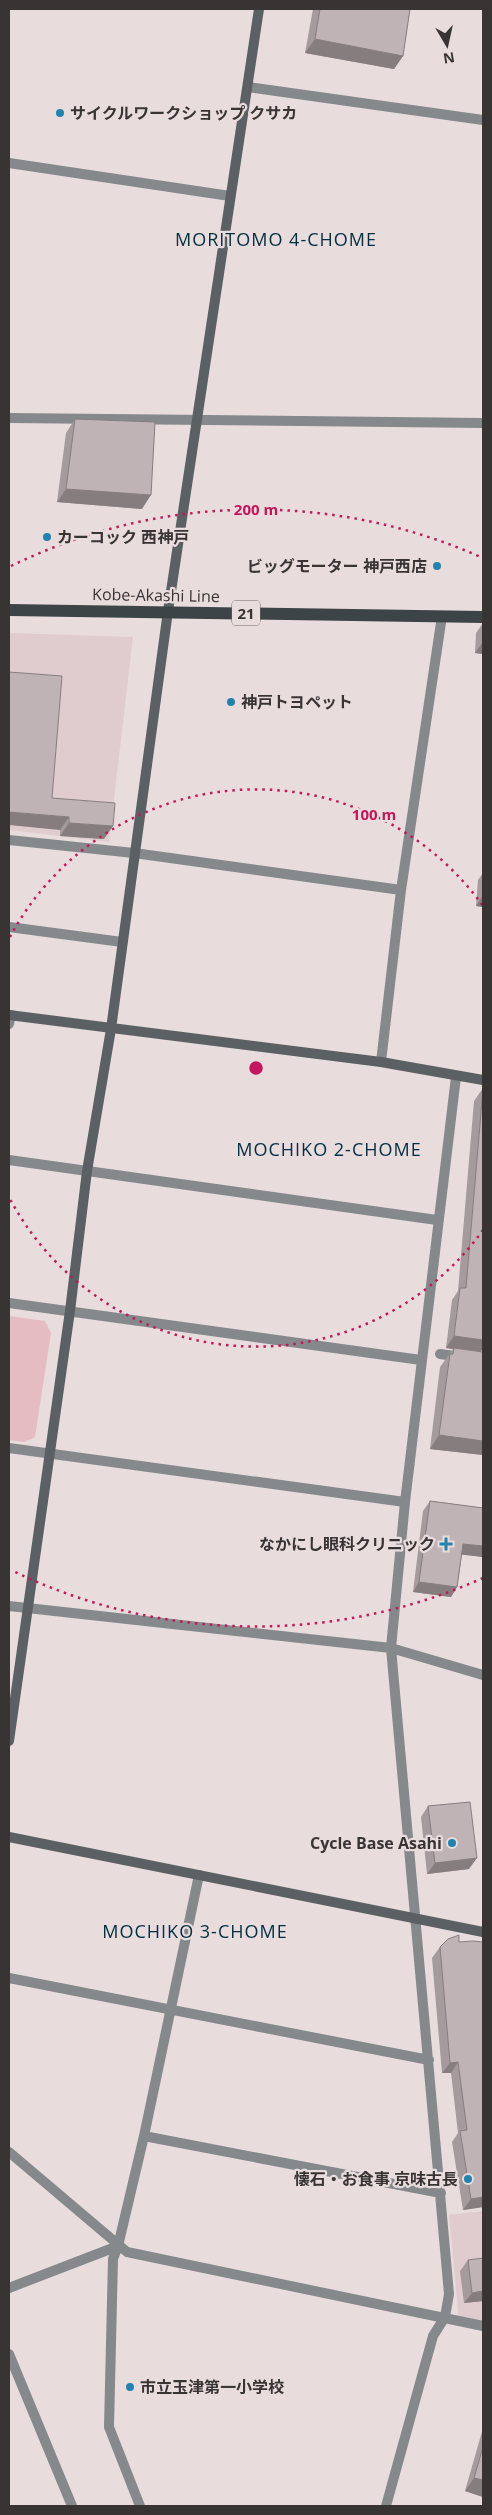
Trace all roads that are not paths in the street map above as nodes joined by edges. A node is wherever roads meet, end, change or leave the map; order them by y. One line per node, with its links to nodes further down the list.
1 (259, 9): 2 (street)
2 (248, 87): 3 (street); 5 (street)
3 (483, 120)
4 (9, 163): 5 (street)
5 (230, 196): 7 (street)
6 (9, 418): 7 (street)
7 (198, 420): 8 (street); 10 (street)
8 (483, 422)
9 (9, 610): 10 (main road, Kobe-Akashi Line / 21)
10 (168, 612): 11 (main road, Kobe-Akashi Line / 21); 14 (street)
11 (442, 616): 12 (main road, Kobe-Akashi Line / 21); 15 (street)
12 (483, 617)
13 (9, 840): 14 (street)
14 (134, 853): 15 (street); 17 (street)
15 (401, 890): 20 (street)
16 (9, 926): 17 (street)
17 (122, 942): 19 (street)
18 (9, 1018): 19 (street)
19 (111, 1030): 20 (street); 24 (street)
20 (381, 1062): 21 (street)
21 (456, 1077): 22 (street); 25 (street)
22 (483, 1080)
23 (9, 1160): 24 (street)
24 (86, 1171): 25 (street); 27 (street)
25 (437, 1220): 29 (street)
26 (9, 1302): 27 (street)
27 (70, 1311): 29 (street); 32 (street)
28 (440, 1354): 30 (street)
29 (421, 1360): 33 (street)
30 (483, 1360)
31 (9, 1448): 32 (street)
32 (49, 1453): 33 (street); 35 (street)
33 (405, 1502): 36 (street)
34 (9, 1606): 35 (street)
35 (26, 1608): 36 (street); 38 (street)
36 (391, 1648): 37 (street); 41 (street)
37 (483, 1675)
38 (9, 1741)
39 (9, 1837): 40 (street)
40 (199, 1875): 41 (street); 44 (street)
41 (417, 1917): 42 (street); 45 (street)
42 (483, 1932)
43 (9, 1978): 44 (street)
44 (171, 2010): 45 (street); 46 (street)
45 (429, 2060): 48 (street)
46 (144, 2136): 48 (street); 49 (street)
47 (9, 2152): 49 (street)
48 (441, 2193): 51 (street)
49 (118, 2246): 50 (street); 51 (street); 55 (street)
50 (9, 2288)
51 (445, 2317): 52 (street); 56 (street)
52 (483, 2326)
53 (9, 2354): 54 (street)
54 (72, 2506)
55 (140, 2506)
56 (386, 2506)

